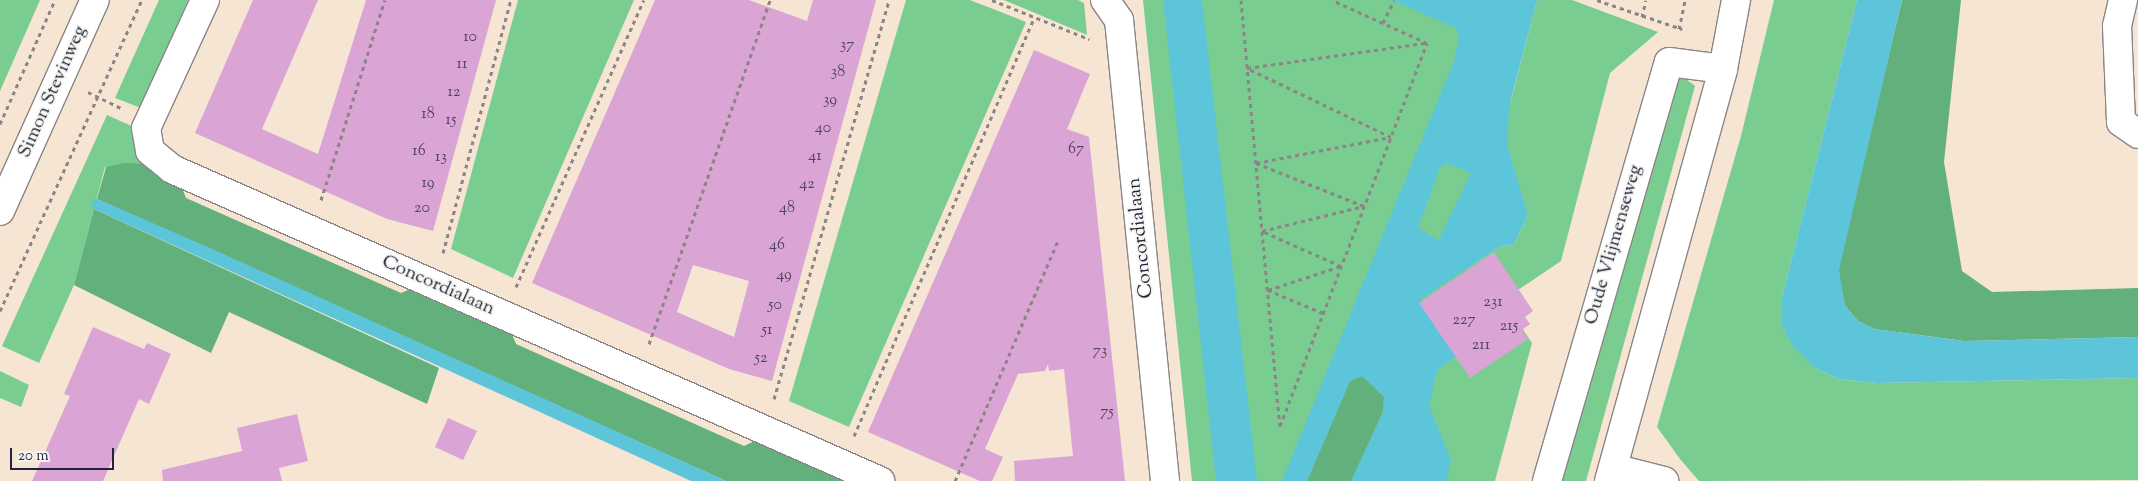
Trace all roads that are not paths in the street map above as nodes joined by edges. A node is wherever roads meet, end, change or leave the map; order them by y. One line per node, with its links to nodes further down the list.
1 (94, 0): 9 (street, Simon Stevinweg)
2 (205, 0): 11 (street, Concordialaan)
3 (1106, 0): 12 (street, Concordialaan)
4 (1736, 0): 7 (street)
5 (1740, 0): 7 (street)
6 (2123, 0): 8 (street)
7 (1725, 56): 10 (street); 13 (street, Oude Vlijmenseweg)
8 (2138, 134)
9 (0, 211)
10 (1611, 474): 14 (street)
11 (880, 481)
12 (1165, 481)
13 (1547, 481)
14 (1664, 481)

